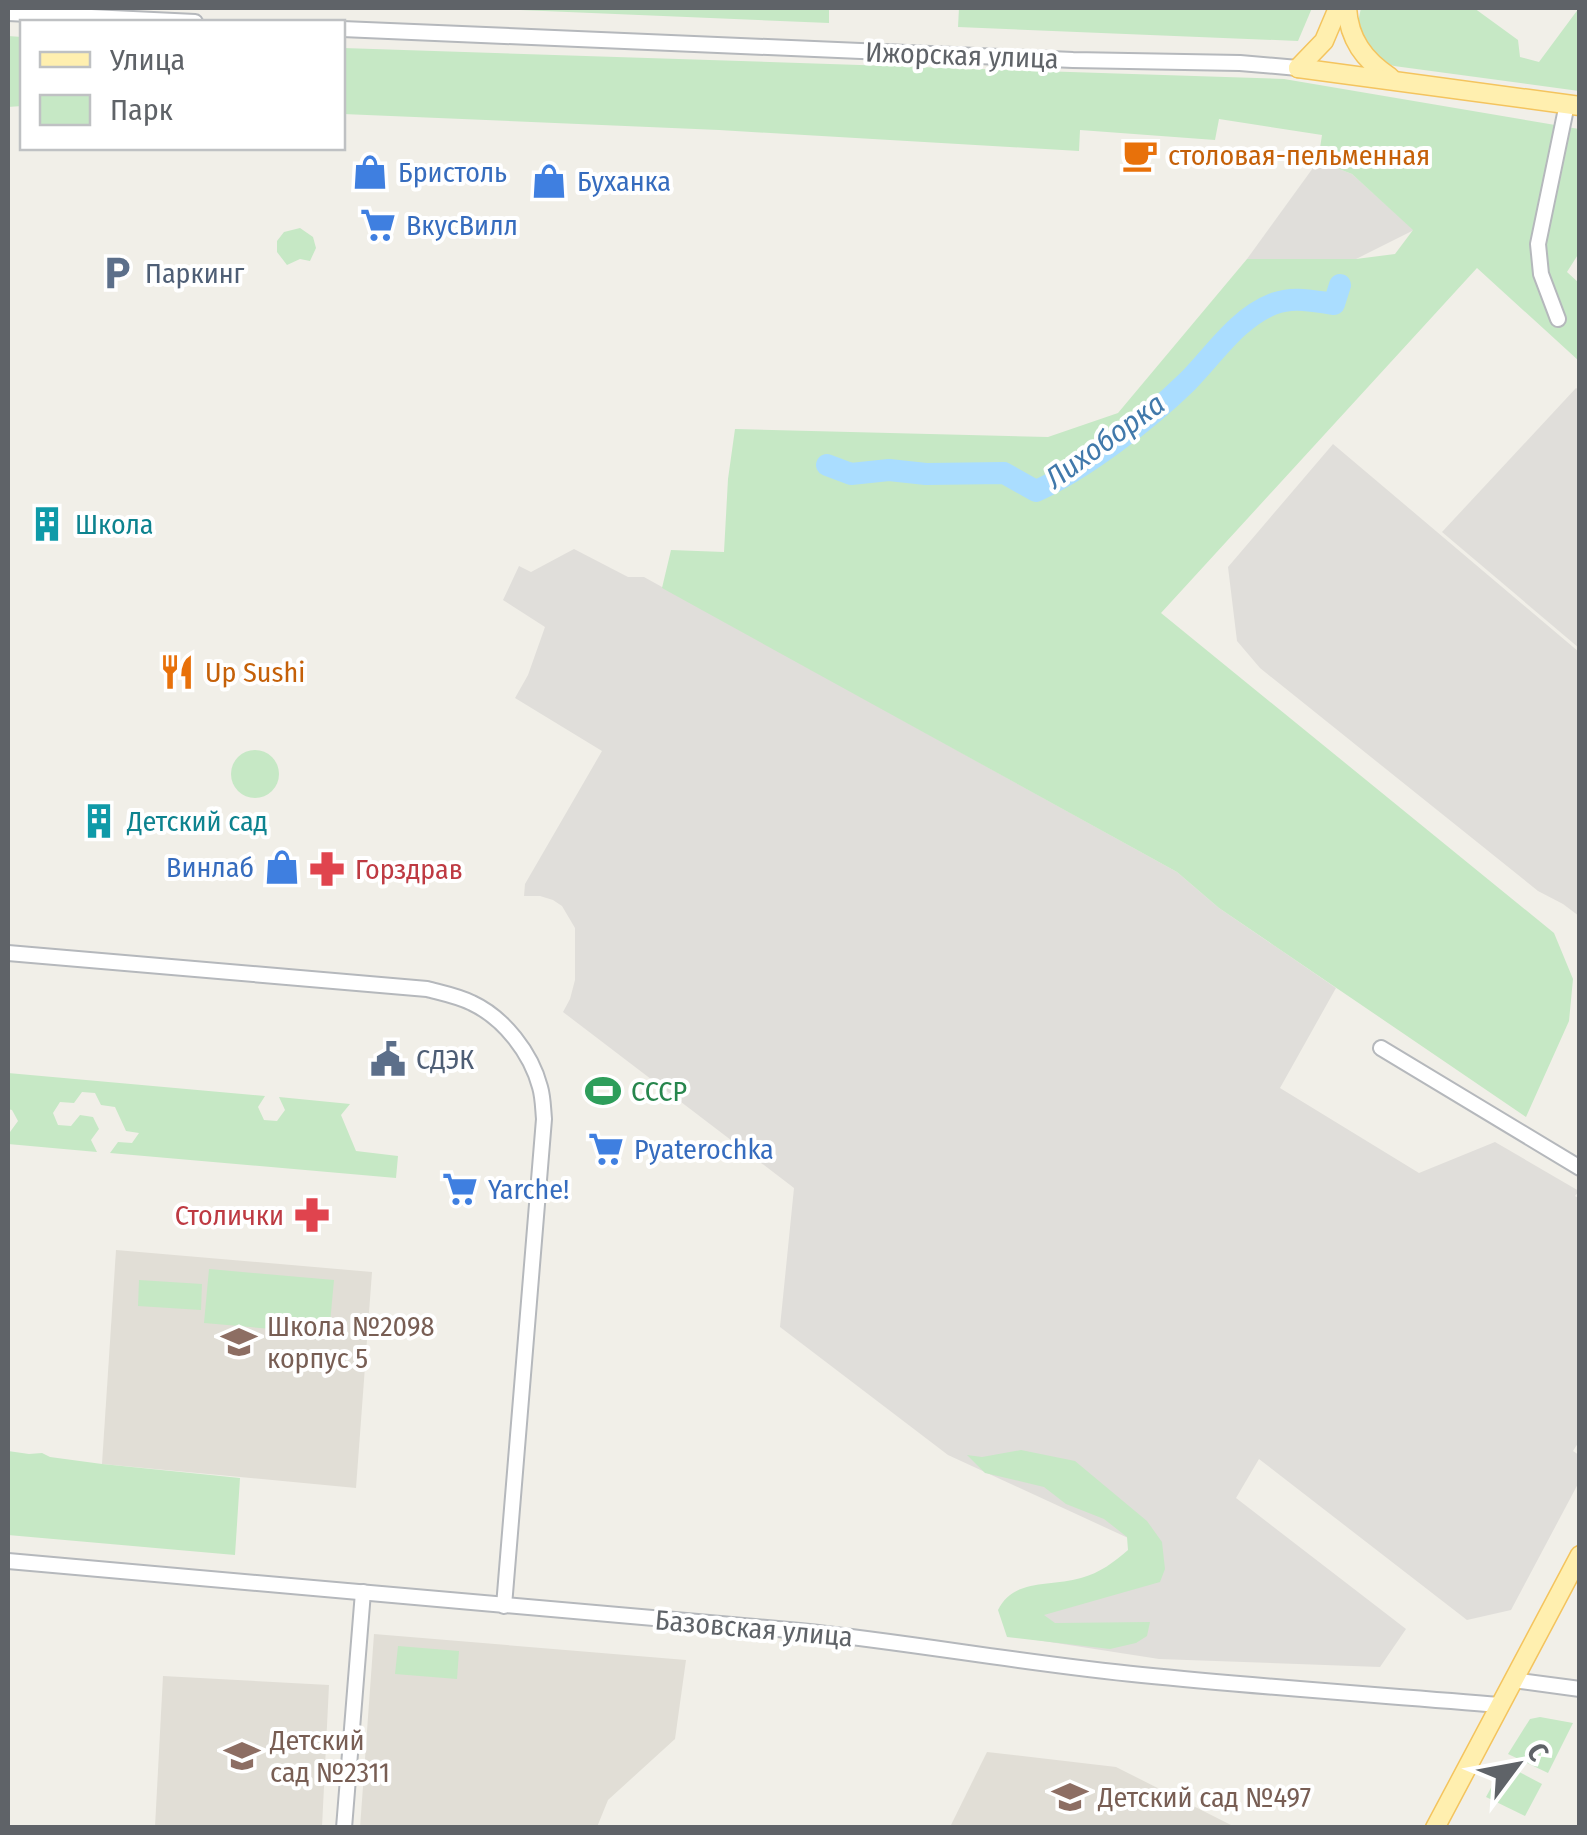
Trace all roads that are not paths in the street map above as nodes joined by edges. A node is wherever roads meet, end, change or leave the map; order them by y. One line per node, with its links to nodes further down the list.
1 (1338, 8): 6 (main road)
2 (1347, 8): 7 (main road)
3 (8, 13): 4 (street)
4 (153, 20)
5 (345, 29): 6 (street, Ижорская улица)
6 (1298, 68): 7 (main road, Ижорская улица)
7 (1400, 81): 8 (main road, Ижорская улица)
8 (1573, 105): 9 (street)
9 (1558, 319)
10 (8, 953): 16 (street)
11 (1381, 1048): 12 (street)
12 (1580, 1168)
13 (1580, 1555): 17 (main road)
14 (8, 1561): 15 (street, Базовская улица)
15 (363, 1592): 16 (street, Базовская улица); 20 (street)
16 (504, 1606): 19 (street, Базовская улица)
17 (1513, 1680): 18 (street); 19 (main road)
18 (1580, 1689)
19 (1500, 1704): 21 (main road)
20 (344, 1828)
21 (1435, 1828)

